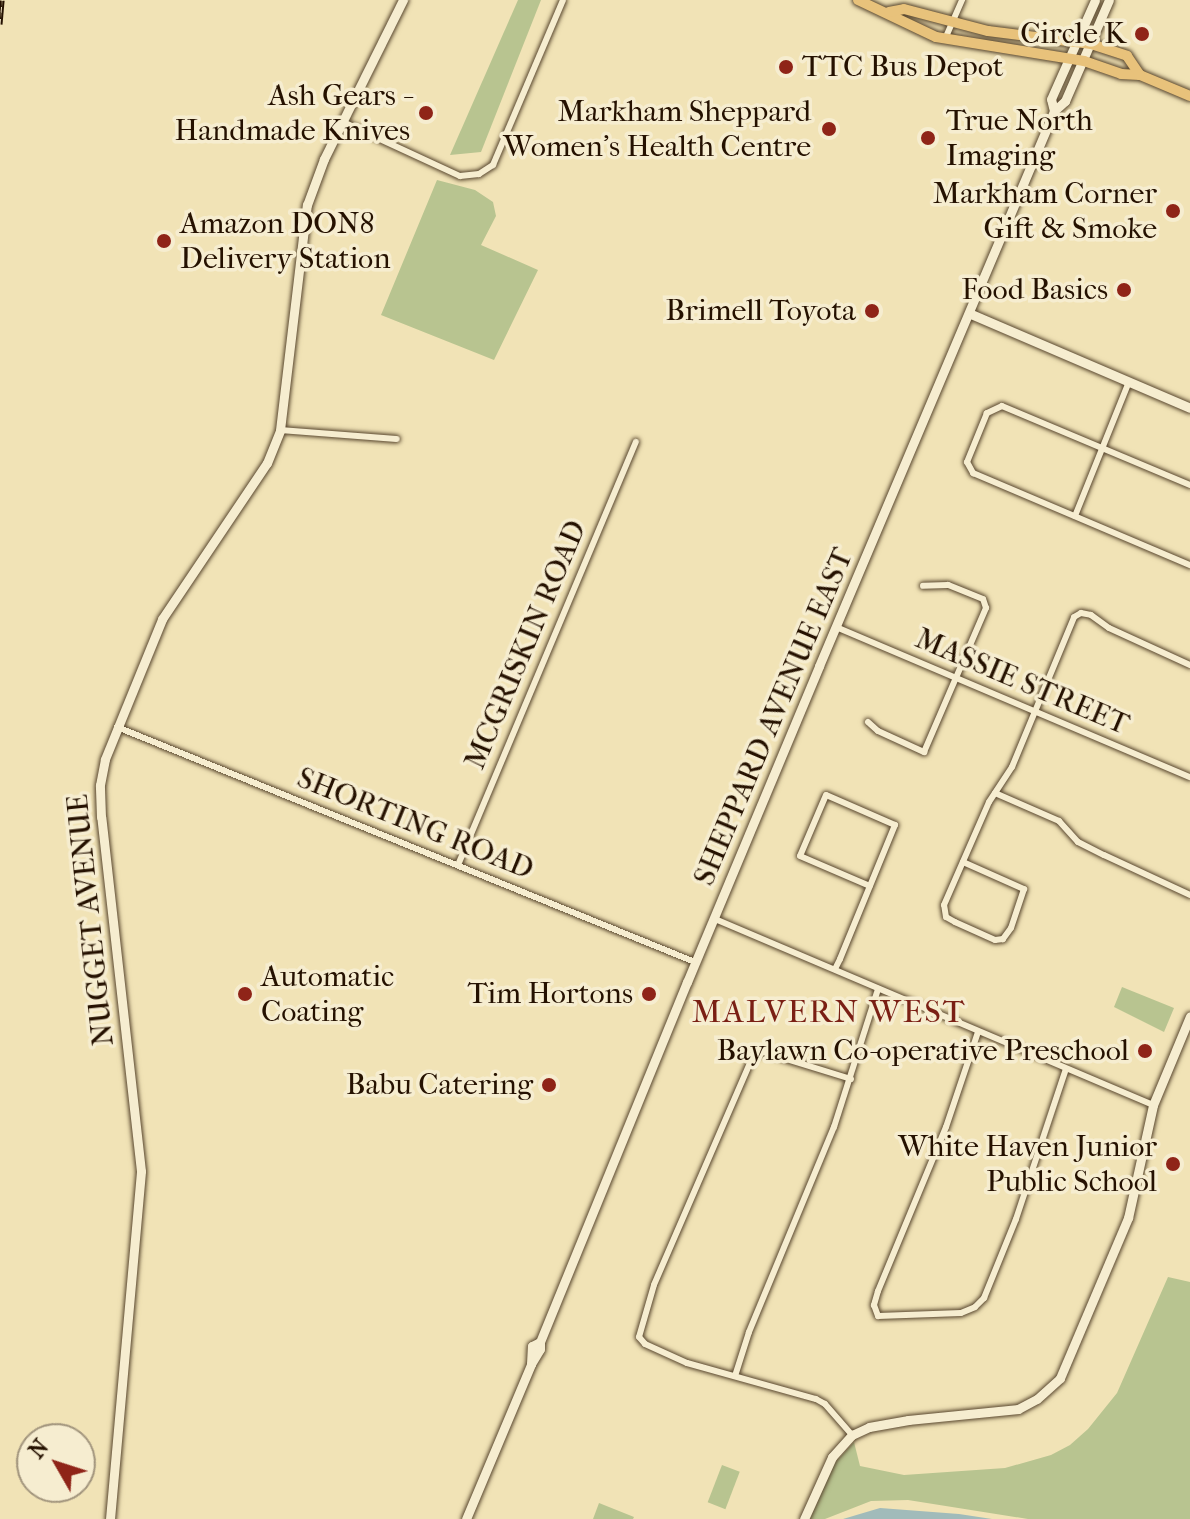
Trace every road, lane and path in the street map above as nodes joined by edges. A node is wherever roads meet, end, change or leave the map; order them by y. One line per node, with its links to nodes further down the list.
1 (403, 0): 17 (street, NUGGET AVENUE)
2 (563, 0): 17 (street)
3 (858, 0): 7 (main road)
4 (962, 0): 8 (street)
5 (1095, 0): 10 (street, SHEPPARD AVENUE EAST)
6 (1109, 0): 11 (street, SHEPPARD AVENUE EAST)
7 (889, 12): 8 (main road); 9 (main road)
8 (951, 24): 9 (street); 10 (main road)
9 (945, 39): 12 (main road)
10 (1075, 41): 11 (main road); 12 (street, SHEPPARD AVENUE EAST)
11 (1091, 44): 13 (street, SHEPPARD AVENUE EAST); 14 (main road)
12 (1068, 58): 13 (main road); 16 (street, SHEPPARD AVENUE EAST)
13 (1084, 61): 14 (main road); 16 (street, SHEPPARD AVENUE EAST)
14 (1140, 75): 15 (main road)
15 (1190, 96)
16 (1054, 111): 18 (street, SHEPPARD AVENUE EAST)
17 (343, 122): 21 (street, NUGGET AVENUE)
18 (971, 314): 19 (street); 29 (street, SHEPPARD AVENUE EAST)
19 (1130, 380): 20 (street); 24 (street)
20 (1190, 408)
21 (280, 430): 22 (street); 34 (street, NUGGET AVENUE)
22 (397, 439)
23 (636, 442): 38 (street, MCGRISKIN ROAD)
24 (1102, 449): 25 (street); 26 (street); 26 (street)
25 (1190, 485)
26 (1075, 516): 27 (street)
27 (1190, 565)
28 (923, 586): 31 (street)
29 (836, 627): 31 (street, MASSIE STREET); 41 (street, SHEPPARD AVENUE EAST)
30 (1190, 665): 32 (street)
31 (955, 678): 32 (street, MASSIE STREET); 33 (street)
32 (1036, 712): 35 (street, MASSIE STREET); 36 (street)
33 (868, 722)
34 (117, 727): 38 (street, SHORTING ROAD); 52 (street, NUGGET AVENUE)
35 (1190, 777)
36 (995, 793): 37 (street); 40 (street)
37 (963, 862): 37 (street)
38 (458, 865): 42 (street, SHORTING ROAD)
39 (870, 886): 39 (street); 43 (street)
40 (1190, 895)
41 (715, 919): 42 (street, SHEPPARD AVENUE EAST); 43 (street)
42 (695, 962): 53 (street, SHEPPARD AVENUE EAST)
43 (835, 969): 44 (street)
44 (878, 989): 46 (street); 48 (street)
45 (1190, 1016): 49 (street)
46 (978, 1032): 47 (street); 47 (street)
47 (1066, 1069): 49 (street)
48 (851, 1079): 50 (street); 50 (street)
49 (1153, 1105): 51 (street)
50 (735, 1376): 51 (street)
51 (852, 1435): 54 (street)
52 (110, 1519)
53 (466, 1519)
54 (804, 1519)

